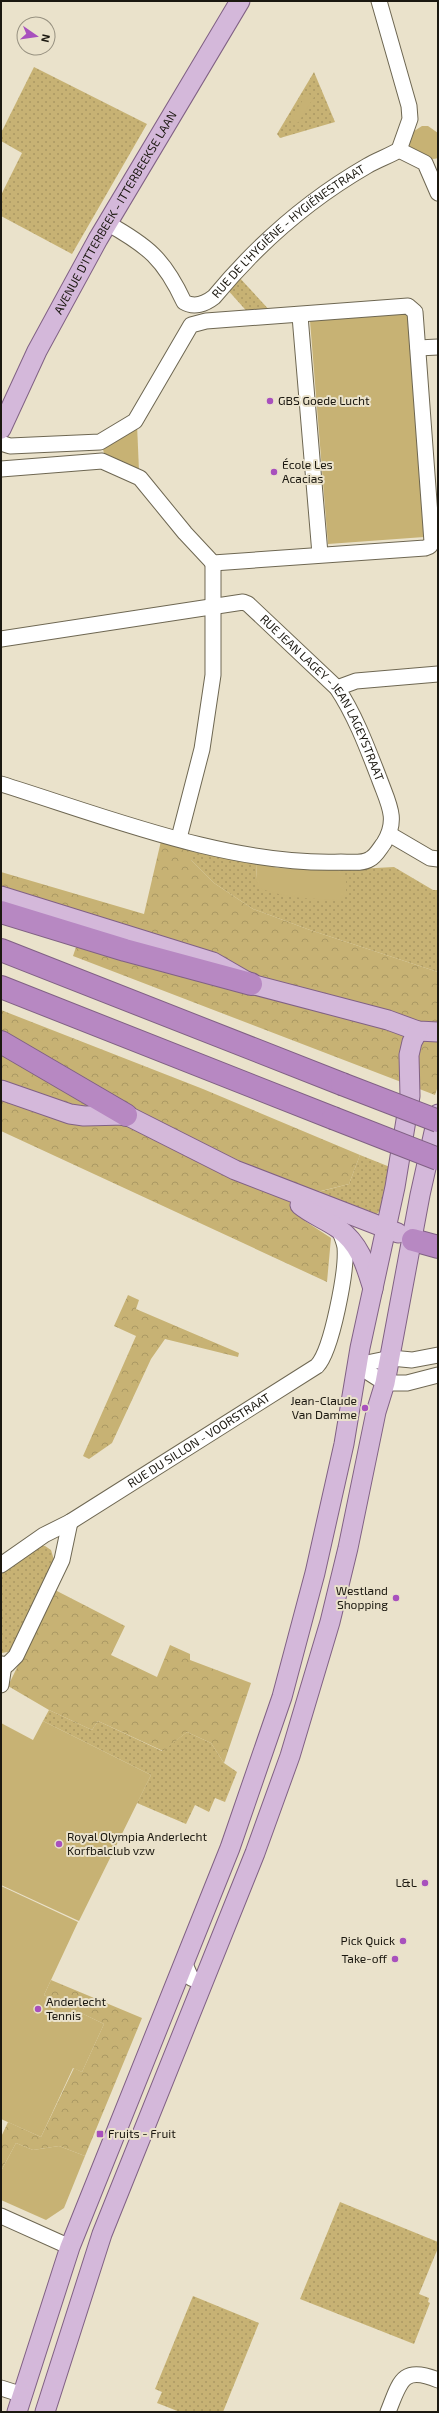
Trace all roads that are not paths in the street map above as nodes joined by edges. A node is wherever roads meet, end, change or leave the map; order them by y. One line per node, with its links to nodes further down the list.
1 (240, 1): 5 (main road, AVENUE D'ITTERBEEK - ITTERBEEKSE LAAN)
2 (379, 1): 3 (street)
3 (397, 151): 4 (street); 5 (street, RUE DE L'HYGIÈNE - HYGIËNESTRAAT)
4 (438, 193)
5 (107, 223): 9 (main road, AVENUE D'ITTERBEEK - ITTERBEEKSE LAAN)
6 (300, 316): 8 (street); 10 (street); 13 (street)
7 (438, 347): 8 (street)
8 (418, 348): 12 (street)
9 (1, 429)
10 (1, 443)
11 (1, 469): 14 (street)
12 (434, 502): 13 (street)
13 (320, 554): 14 (street)
14 (213, 563): 15 (street)
15 (212, 607): 16 (street, RUE JEAN LAGEY - JEAN LAGEYSTRAAT); 18 (street, RUE JEAN LAGEY - JEAN LAGEYSTRAAT); 21 (street)
16 (1, 638)
17 (438, 674): 18 (street)
18 (336, 688): 20 (street, RUE JEAN LAGEY - JEAN LAGEYSTRAAT)
19 (1, 784): 21 (street)
20 (389, 834): 21 (street); 22 (street)
21 (178, 838)
22 (438, 858)
23 (1, 896): 26 (main road)
24 (1, 912): 26 (highway)
25 (1, 950): 34 (highway, bridge)
26 (251, 984): 28 (main road)
27 (1, 987): 35 (highway, bridge)
28 (418, 1031): 29 (main road); 37 (main road)
29 (438, 1032)
30 (1, 1042): 33 (highway)
31 (1, 1090): 33 (main road)
32 (438, 1114): 39 (main road)
33 (126, 1115): 36 (main road)
34 (438, 1121)
35 (438, 1159)
36 (284, 1190): 37 (main road); 38 (main road)
37 (387, 1228): 39 (main road); 41 (main road)
38 (339, 1229): 41 (main road); 47 (street, RUE DU SILLON - VOORSTRAAT)
39 (413, 1240): 40 (highway); 43 (main road)
40 (438, 1247)
41 (374, 1290): 44 (main road)
42 (438, 1355): 43 (street)
43 (391, 1358): 44 (street); 46 (main road)
44 (357, 1365): 46 (street); 51 (main road)
45 (438, 1375): 46 (street)
46 (386, 1383): 52 (main road)
47 (70, 1522): 48 (street, RUE DU SILLON - VOORSTRAAT); 49 (street)
48 (1, 1564)
49 (3, 1665): 50 (street)
50 (1, 1685)
51 (184, 1962): 52 (street); 54 (main road)
52 (204, 1983): 58 (main road)
53 (1, 2216): 54 (street)
54 (70, 2247): 57 (main road); 58 (main road)
55 (438, 2380): 59 (street)
56 (1, 2388): 57 (street)
57 (20, 2403)
58 (45, 2412)
59 (388, 2412)

